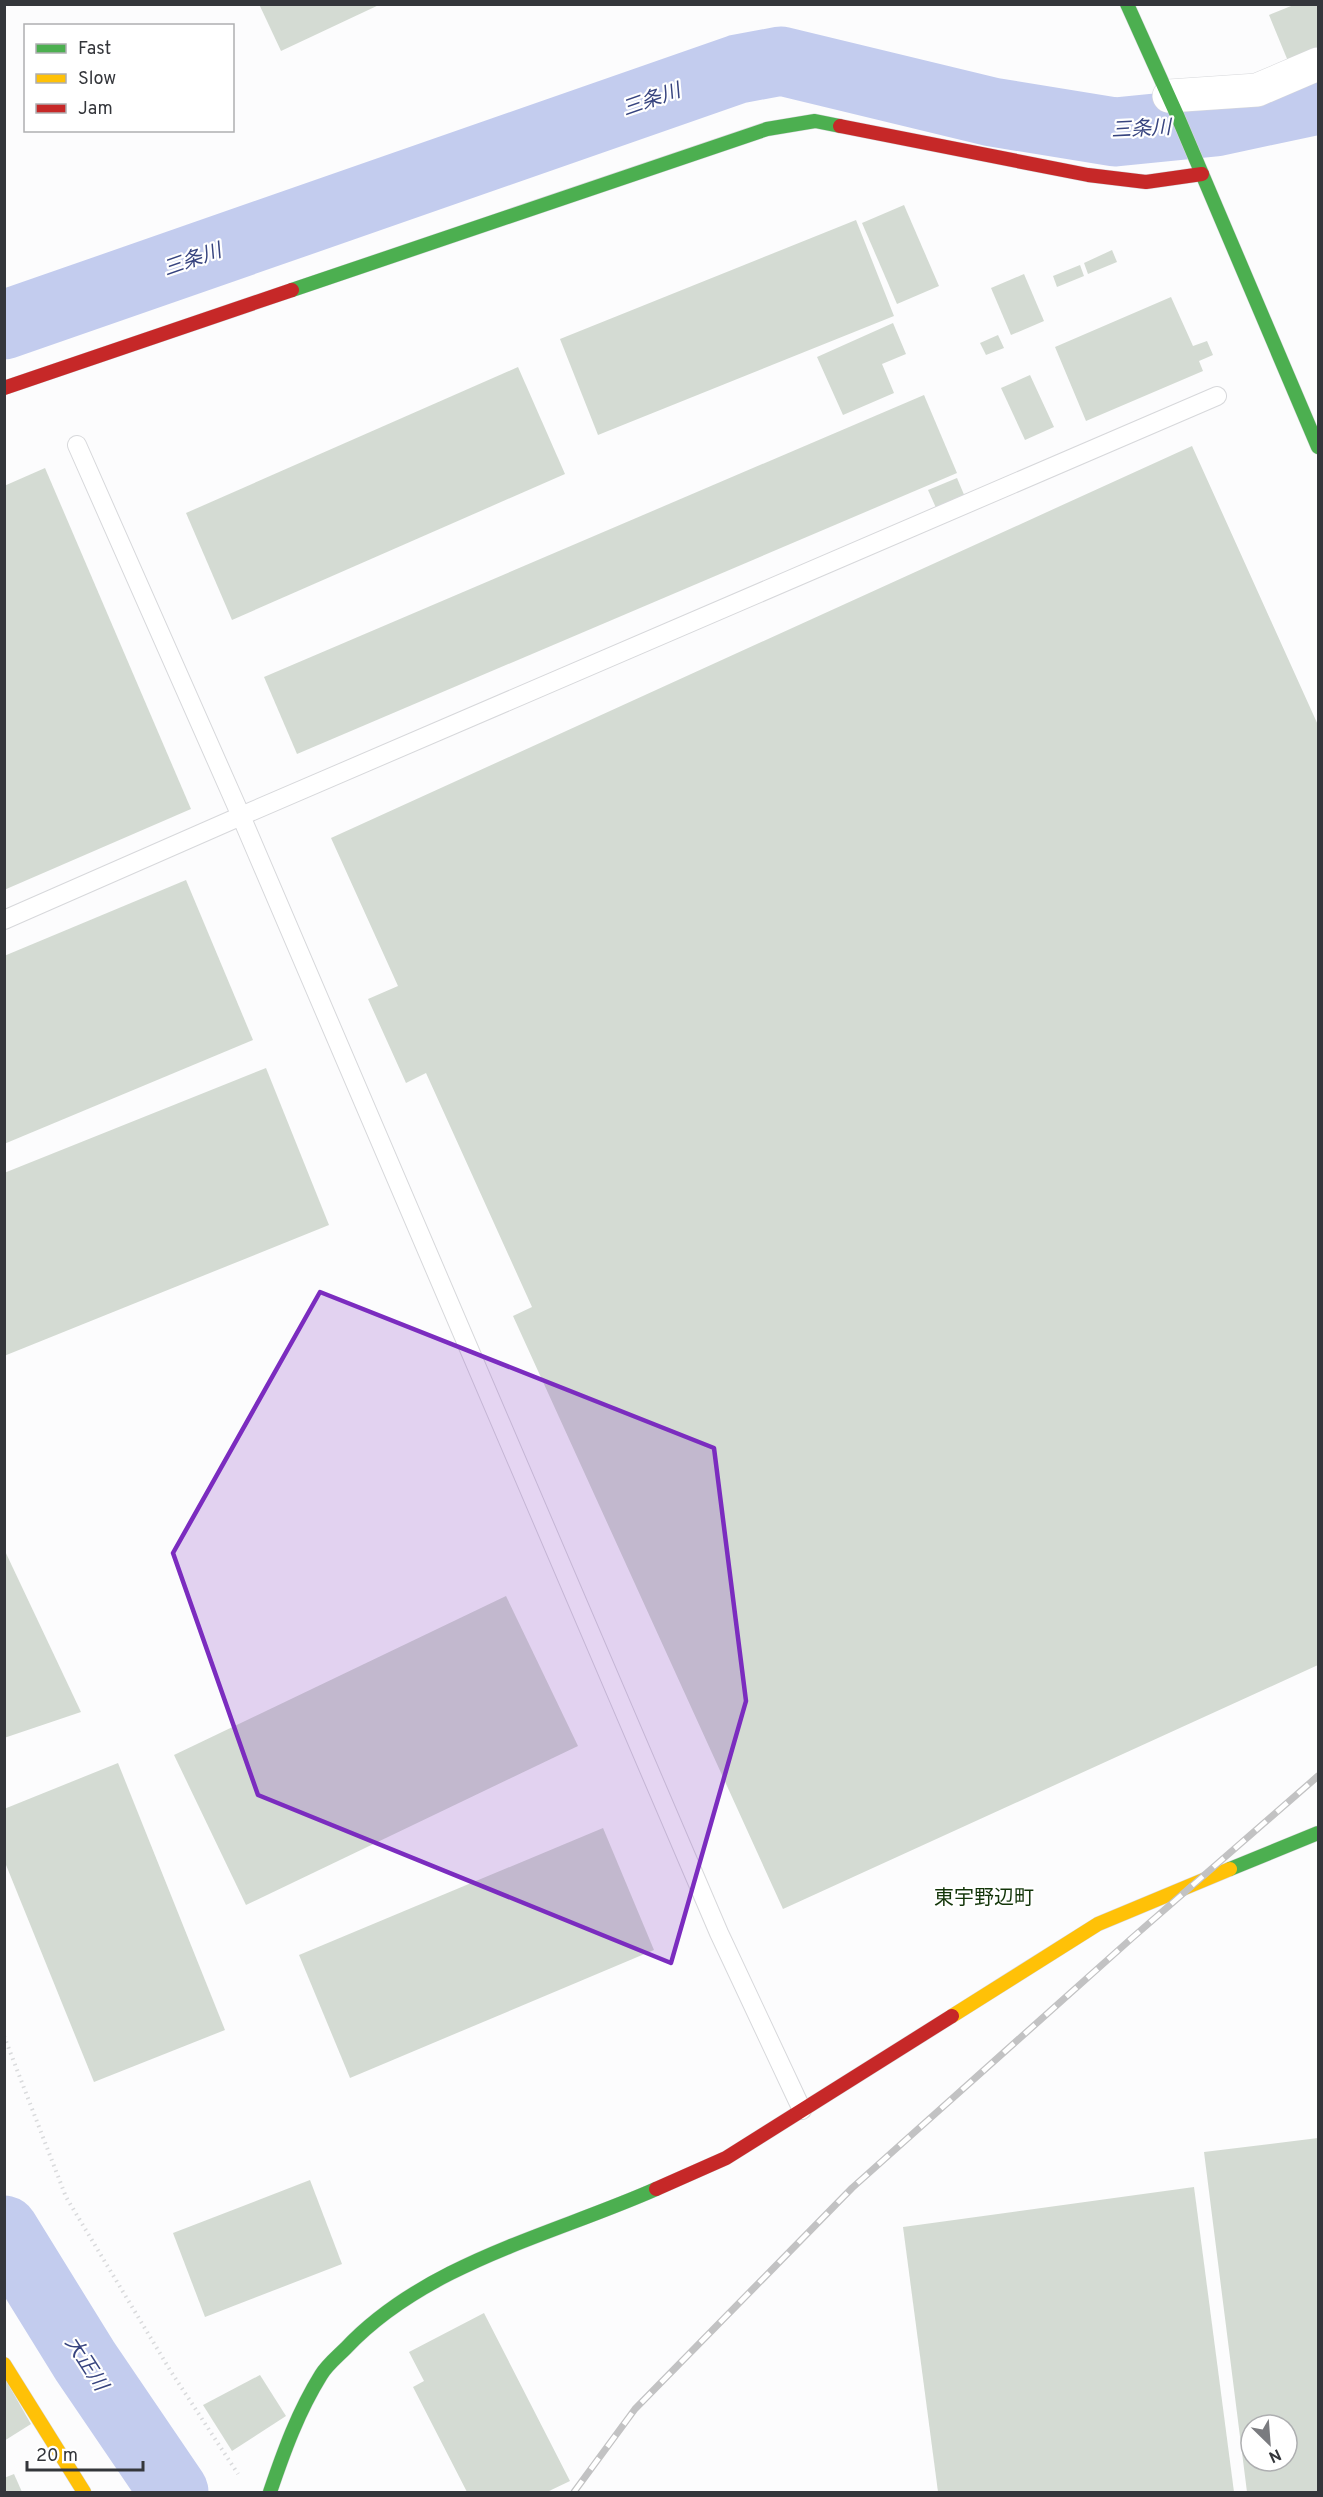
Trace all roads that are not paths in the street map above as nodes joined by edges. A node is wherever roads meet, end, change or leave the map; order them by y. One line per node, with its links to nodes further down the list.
1 (1127, 4): 3 (street)
2 (1318, 64): 3 (street)
3 (1173, 106): 4 (street)
4 (1202, 174): 5 (street); 8 (street)
5 (4, 388)
6 (1218, 396): 9 (lane)
7 (77, 446): 9 (lane)
8 (1318, 447)
9 (241, 816): 10 (lane); 12 (lane)
10 (4, 920)
11 (1318, 1833): 12 (street)
12 (802, 2109): 15 (street)
13 (4, 2364): 14 (street)
14 (84, 2493)
15 (270, 2493)

